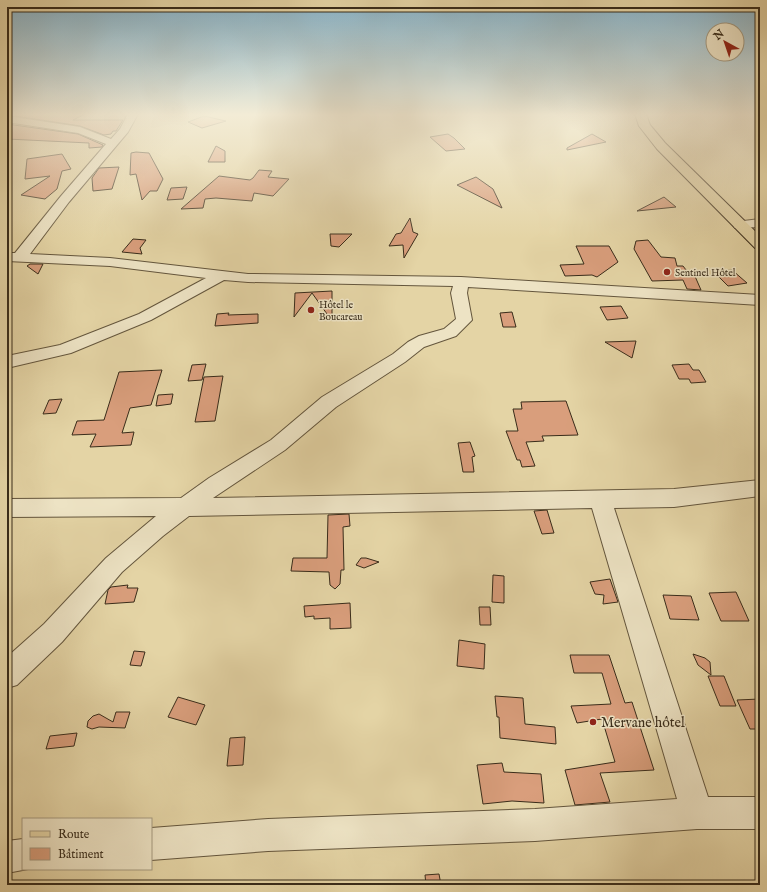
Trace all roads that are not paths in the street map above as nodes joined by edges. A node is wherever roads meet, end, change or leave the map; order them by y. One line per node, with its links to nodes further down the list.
1 (101, 156): 6 (street)
2 (671, 156): 4 (main road)
3 (760, 223): 4 (street)
4 (740, 225): 5 (main road)
5 (760, 245)
6 (13, 257): 7 (street)
7 (222, 275): 8 (street); 10 (street)
8 (461, 282): 9 (street); 13 (street)
9 (760, 300)
10 (7, 362)
11 (760, 488): 12 (street)
12 (600, 499): 13 (street); 16 (street)
13 (183, 507): 14 (street); 15 (street)
14 (7, 508)
15 (7, 675)
16 (697, 813): 17 (street); 18 (street)
17 (760, 813)
18 (152, 844)
19 (22, 855): 20 (street)
20 (7, 857)

